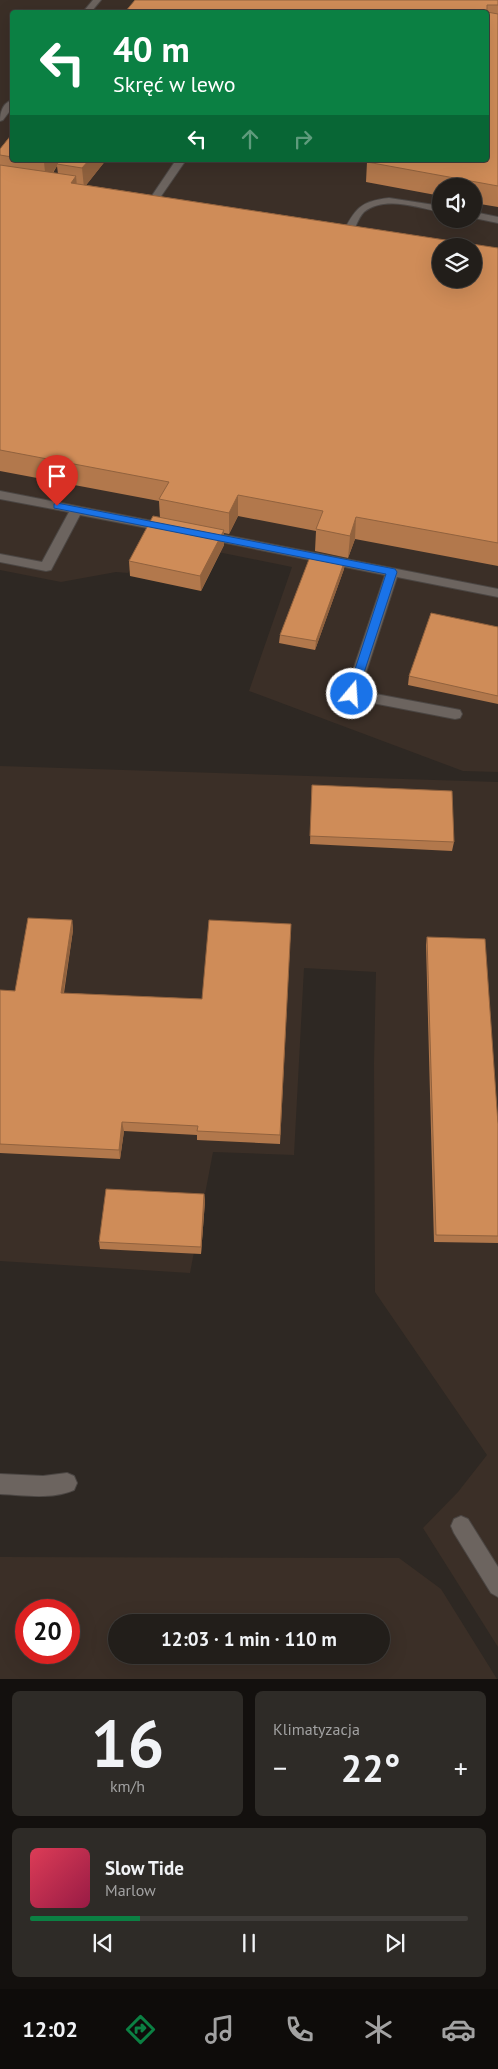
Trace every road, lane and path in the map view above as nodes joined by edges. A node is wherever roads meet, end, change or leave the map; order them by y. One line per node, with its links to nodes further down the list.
1 (97, 0): 2 (street)
2 (89, 10)
3 (10, 106): 4 (street)
4 (0, 118)
5 (180, 162): 6 (street)
6 (153, 204)
7 (432, 207): 10 (street)
8 (482, 217): 9 (street)
9 (498, 220)
10 (347, 234)
11 (0, 495): 12 (street)
12 (76, 510): 13 (street); 14 (street)
13 (0, 558)
14 (392, 572): 15 (street); 16 (street)
15 (498, 592)
16 (455, 714)
17 (67, 1483): 18 (street)
18 (0, 1484)
19 (461, 1526): 20 (street)
20 (498, 1586)

